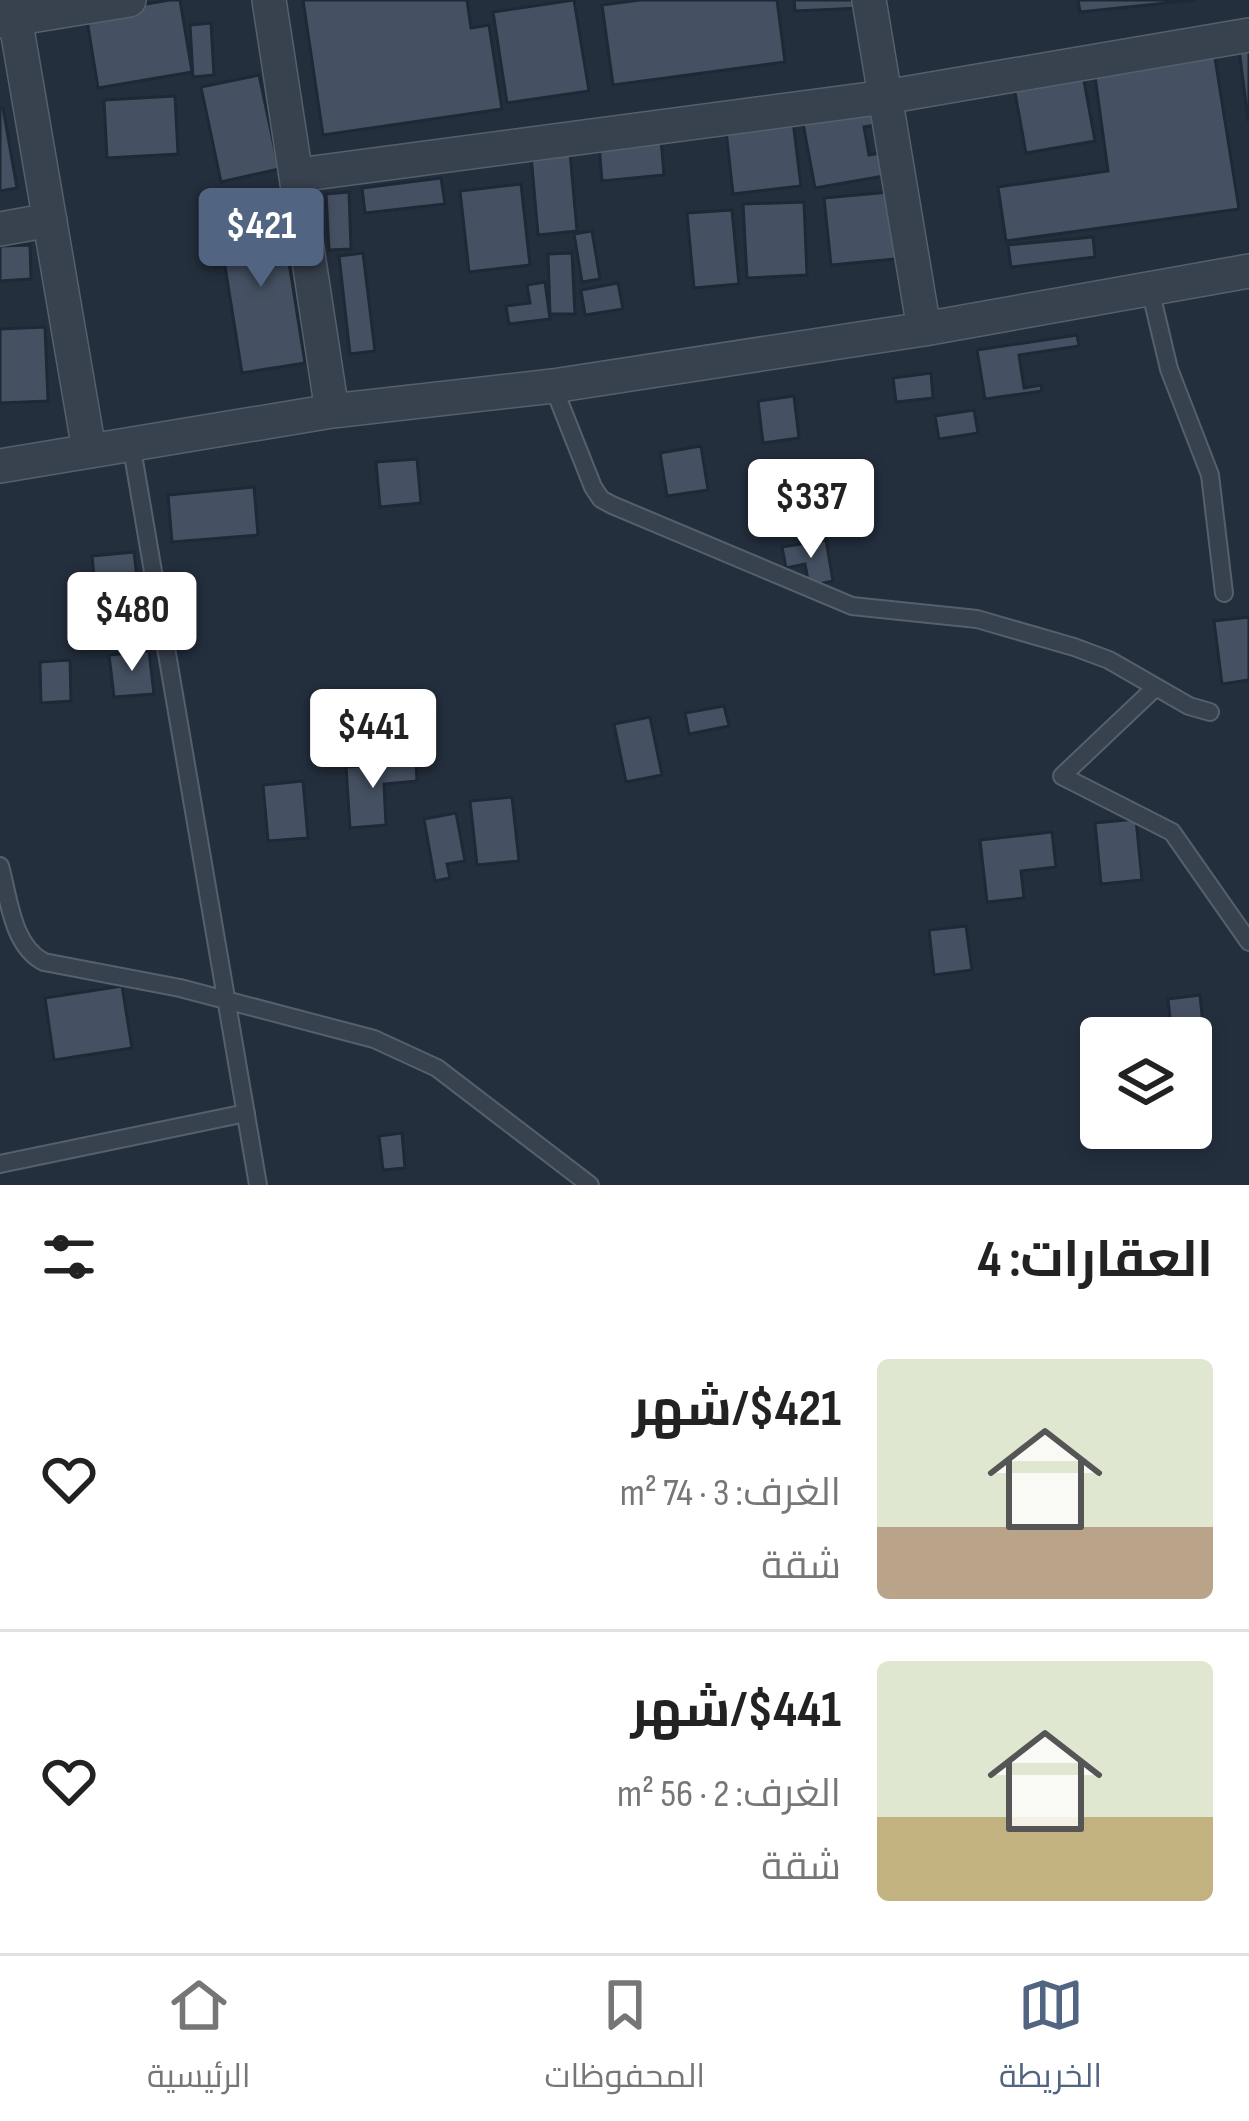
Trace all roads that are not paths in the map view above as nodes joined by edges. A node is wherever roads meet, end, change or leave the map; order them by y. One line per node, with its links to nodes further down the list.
1 (129, 0): 4 (street)
2 (269, 0): 7 (street)
3 (869, 0): 6 (street)
4 (9, 13): 8 (street)
5 (1249, 35): 6 (street)
6 (885, 98): 7 (street); 12 (street)
7 (298, 175): 14 (street)
8 (50, 220): 9 (street); 16 (street)
9 (0, 229)
10 (1249, 271): 11 (street)
11 (1150, 289): 12 (street); 18 (lane)
12 (924, 329): 13 (street)
13 (554, 386): 14 (street); 19 (lane)
14 (332, 411): 15 (street)
15 (131, 442): 16 (street); 23 (lane)
16 (89, 450): 17 (street)
17 (0, 466)
18 (1224, 592)
19 (1156, 687): 20 (lane); 22 (lane)
20 (1210, 712)
21 (0, 866): 23 (lane)
22 (1249, 942)
23 (226, 1000): 24 (lane); 27 (lane)
24 (246, 1113): 25 (lane); 26 (lane)
25 (2, 1168)
26 (258, 1185)
27 (590, 1185)

